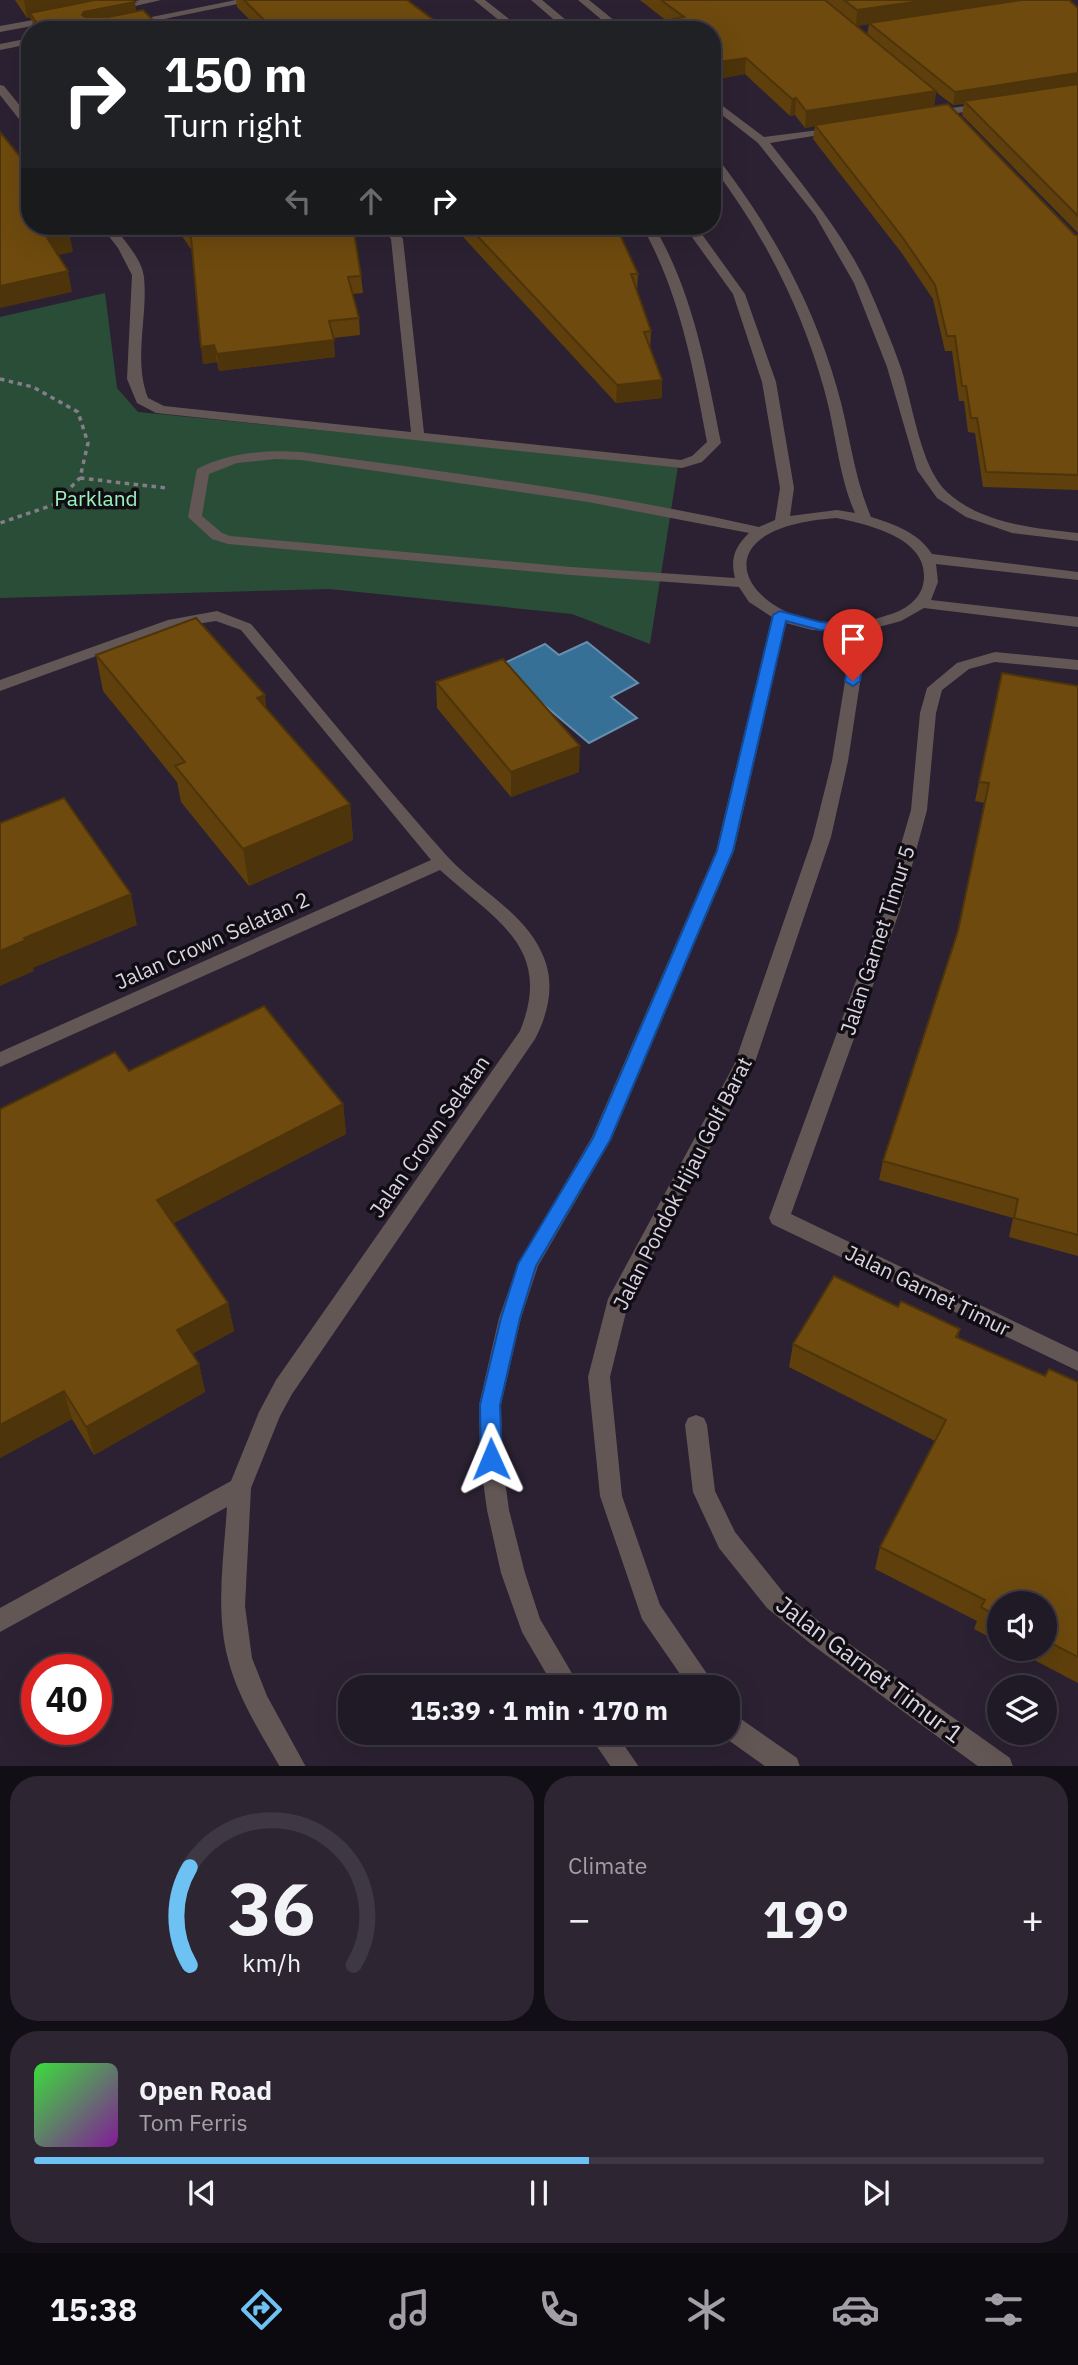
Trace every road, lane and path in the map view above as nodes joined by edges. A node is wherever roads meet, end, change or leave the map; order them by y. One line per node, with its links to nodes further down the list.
1 (156, 0): 6 (street)
2 (252, 0): 9 (street)
3 (479, 0): 10 (street)
4 (536, 0): 11 (street)
5 (583, 0): 12 (street)
6 (104, 10)
7 (65, 17): 8 (street)
8 (43, 21)
9 (140, 21)
10 (506, 21)
11 (562, 21)
12 (610, 21)
13 (21, 25): 14 (street)
14 (0, 29)
15 (21, 43): 16 (street)
16 (0, 47)
17 (0, 88): 22 (street)
18 (939, 103): 21 (street)
19 (1001, 103): 21 (street)
20 (721, 108): 26 (street)
21 (949, 111): 23 (street); 24 (street)
22 (21, 115)
23 (922, 116)
24 (958, 121)
25 (855, 126): 26 (street)
26 (762, 141): 40 (street)
27 (721, 169): 36 (street)
28 (114, 235): 33 (street)
29 (394, 235): 33 (street)
30 (654, 235): 33 (street)
31 (697, 235): 37 (street)
32 (0, 379): 34 (path)
33 (418, 438)
34 (80, 478): 35 (path); 38 (path)
35 (198, 493): 39 (street); 43 (street)
36 (865, 519): 37 (street); 41 (street)
37 (782, 520): 39 (street)
38 (0, 523)
39 (759, 531): 43 (street)
40 (1078, 537)
41 (926, 558): 42 (street); 44 (street)
42 (1078, 576)
43 (743, 583): 45 (street)
44 (921, 603): 46 (street); 47 (street)
45 (780, 615): 47 (street); 57 (street)
46 (1078, 622)
47 (861, 628): 58 (street, Jalan Pondok Hijau Golf Barat)
48 (1078, 665): 52 (street, Jalan Garnet Timur 5)
49 (0, 687): 50 (street, Jalan Crown Selatan)
50 (442, 862): 51 (street, Jalan Crown Selatan 2); 55 (street, Jalan Crown Selatan)
51 (0, 1060)
52 (779, 1218): 53 (street, Jalan Garnet Timur)
53 (1078, 1362)
54 (696, 1425): 64 (street, Jalan Garnet Timur 1)
55 (240, 1488): 56 (street); 61 (street, Jalan Crown Selatan)
56 (0, 1621)
57 (561, 1675)
58 (695, 1675)
59 (740, 1733): 63 (street)
60 (610, 1745): 62 (street)
61 (294, 1766)
62 (628, 1766)
63 (788, 1766)
64 (1001, 1766)

